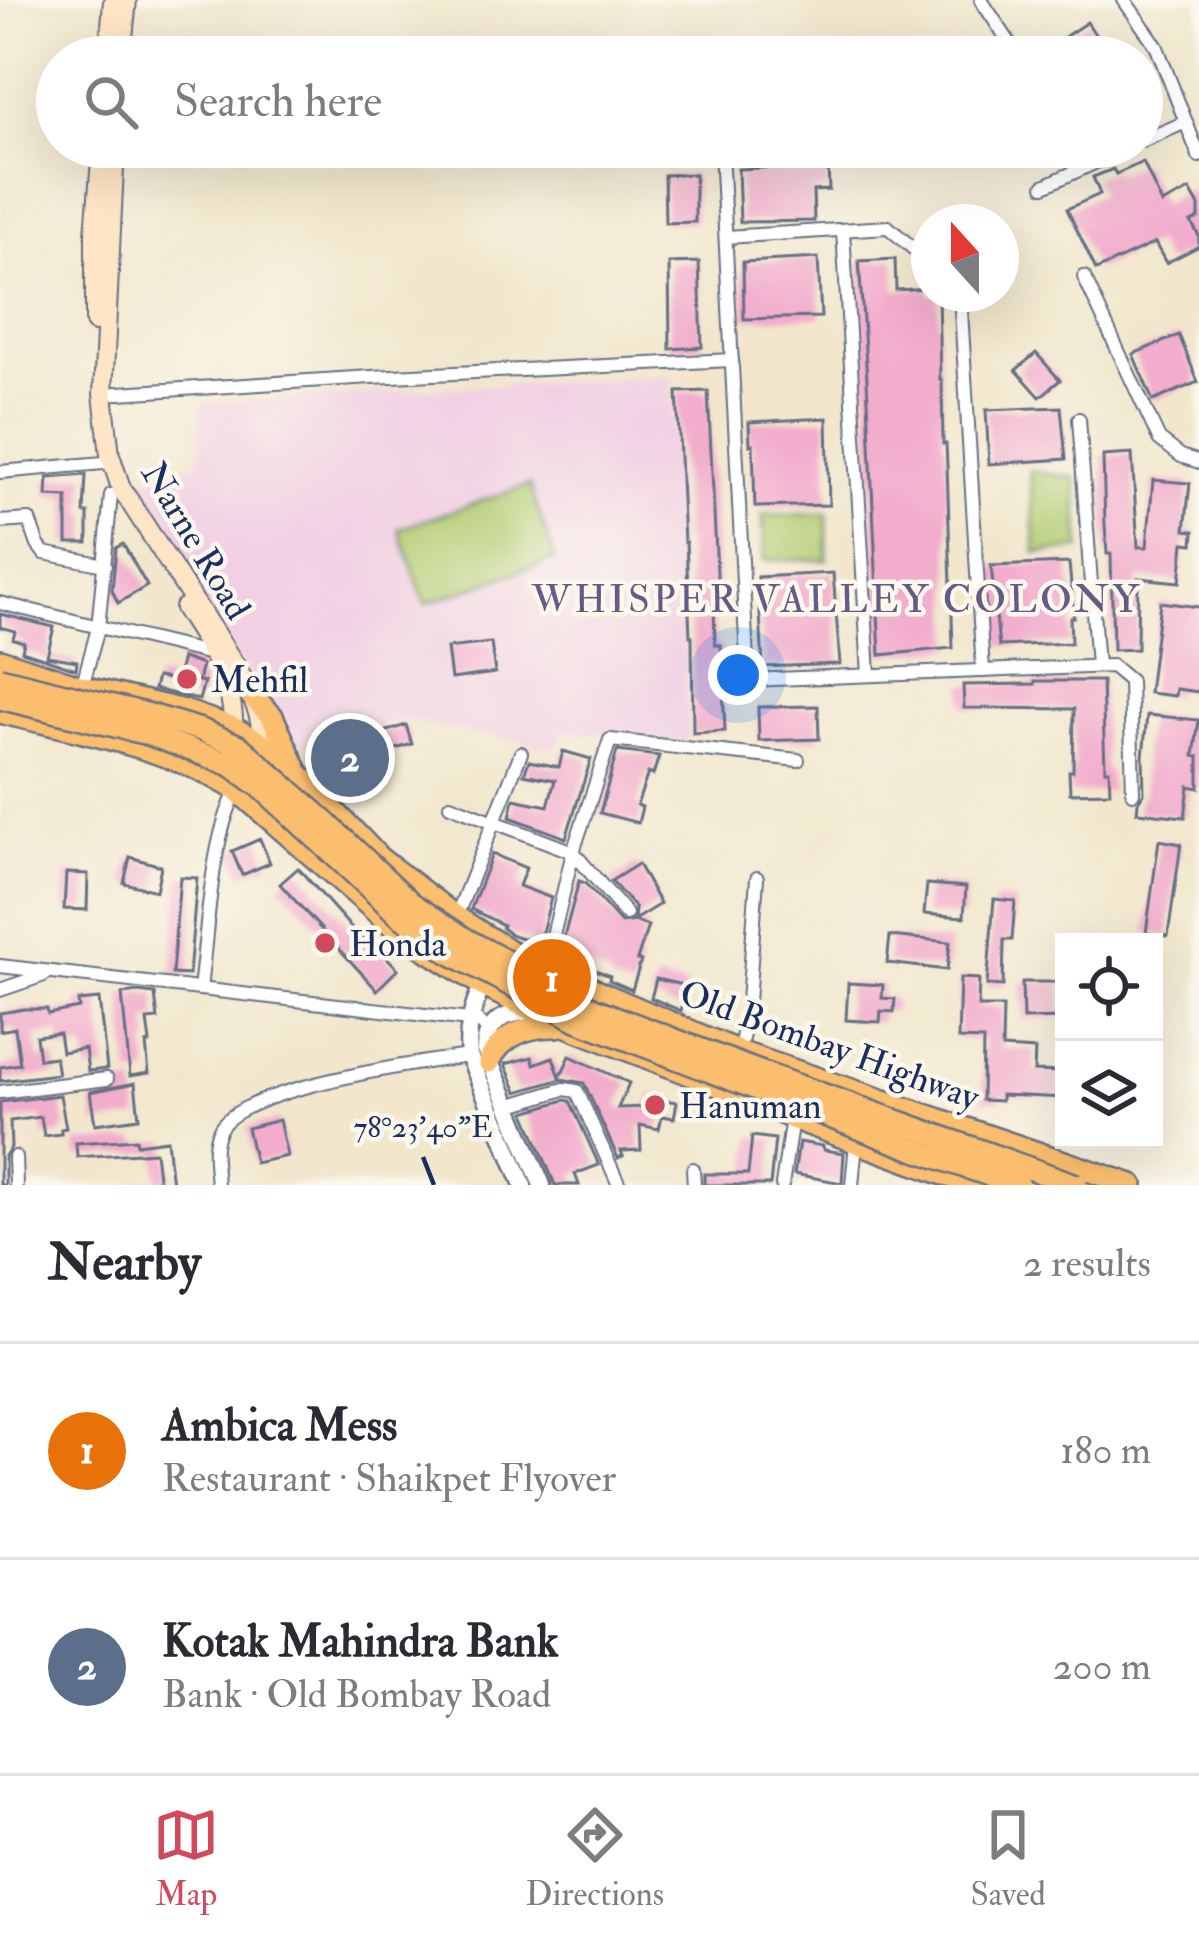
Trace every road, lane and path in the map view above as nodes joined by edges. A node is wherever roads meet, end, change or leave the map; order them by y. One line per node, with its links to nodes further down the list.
1 (113, 0): 5 (main road)
2 (128, 0): 6 (main road)
3 (981, 0): 7 (street)
4 (1124, 0): 8 (street)
5 (110, 36)
6 (124, 36)
7 (1005, 36)
8 (1150, 36)
9 (1163, 63): 10 (street)
10 (1186, 122): 11 (street); 12 (street)
11 (1163, 132)
12 (1199, 156)
13 (100, 168): 27 (main road, Narne Road)
14 (114, 168): 24 (main road, Narne Road)
15 (722, 168): 19 (street)
16 (1084, 168): 17 (street)
17 (1044, 186)
18 (843, 230): 19 (street); 20 (street); 38 (street)
19 (726, 237): 23 (street)
20 (911, 247)
21 (1084, 277): 26 (street)
22 (961, 312): 37 (street)
23 (732, 360): 24 (street); 38 (street)
24 (103, 394): 41 (main road, Narne Road)
25 (1079, 419): 36 (street)
26 (1199, 462)
27 (104, 463): 28 (street); 29 (main road, Narne Road)
28 (0, 472)
29 (112, 495): 31 (street); 34 (main road, Narne Road)
30 (0, 522): 31 (street)
31 (105, 565): 33 (street)
32 (0, 603): 33 (street)
33 (98, 628): 34 (street); 40 (street)
34 (212, 654): 44 (main road, Narne Road)
35 (0, 660): 40 (main road)
36 (1097, 666): 37 (street); 50 (street)
37 (983, 671): 38 (street)
38 (869, 675)
39 (0, 678): 87 (main road, bridge)
40 (82, 687): 44 (main road)
41 (250, 694): 45 (main road, Narne Road); 48 (main road)
42 (0, 698): 86 (main road, bridge)
43 (0, 712): 49 (main road)
44 (233, 728): 45 (main road)
45 (262, 744): 48 (main road); 49 (main road)
46 (521, 753): 52 (street)
47 (799, 760): 53 (street)
48 (297, 772): 56 (main road, Old Bombay Highway)
49 (237, 790): 60 (main road); 61 (street)
50 (1133, 793)
51 (450, 806): 52 (street)
52 (494, 823): 53 (street); 56 (street)
53 (573, 852): 55 (street); 57 (street)
54 (758, 878): 67 (street)
55 (626, 914)
56 (456, 917): 57 (main road, Old Bombay Highway)
57 (546, 965): 67 (main road, Old Bombay Highway)
58 (0, 966): 59 (street)
59 (51, 973): 61 (street); 62 (street)
60 (482, 985): 63 (main road); 64 (street)
61 (200, 988): 64 (street)
62 (0, 990)
63 (532, 1010): 65 (main road); 66 (street)
64 (469, 1020): 66 (street); 68 (street)
65 (570, 1027): 68 (main road); 72 (main road)
66 (488, 1030): 68 (street)
67 (739, 1052): 88 (main road, Old Bombay Highway)
68 (479, 1059): 71 (street); 78 (street); 79 (street)
69 (106, 1079): 70 (street)
70 (0, 1092)
71 (508, 1106): 80 (street); 81 (street)
72 (792, 1118): 73 (main road); 83 (street)
73 (856, 1143): 76 (main road); 84 (street)
74 (15, 1157): 77 (street)
75 (692, 1169): 82 (street)
76 (918, 1176): 85 (main road)
77 (16, 1185)
78 (217, 1185)
79 (523, 1185)
80 (542, 1185)
81 (619, 1185)
82 (694, 1185)
83 (782, 1185)
84 (852, 1185)
85 (973, 1185)
86 (1018, 1185)
87 (1076, 1185)
88 (1132, 1185)

